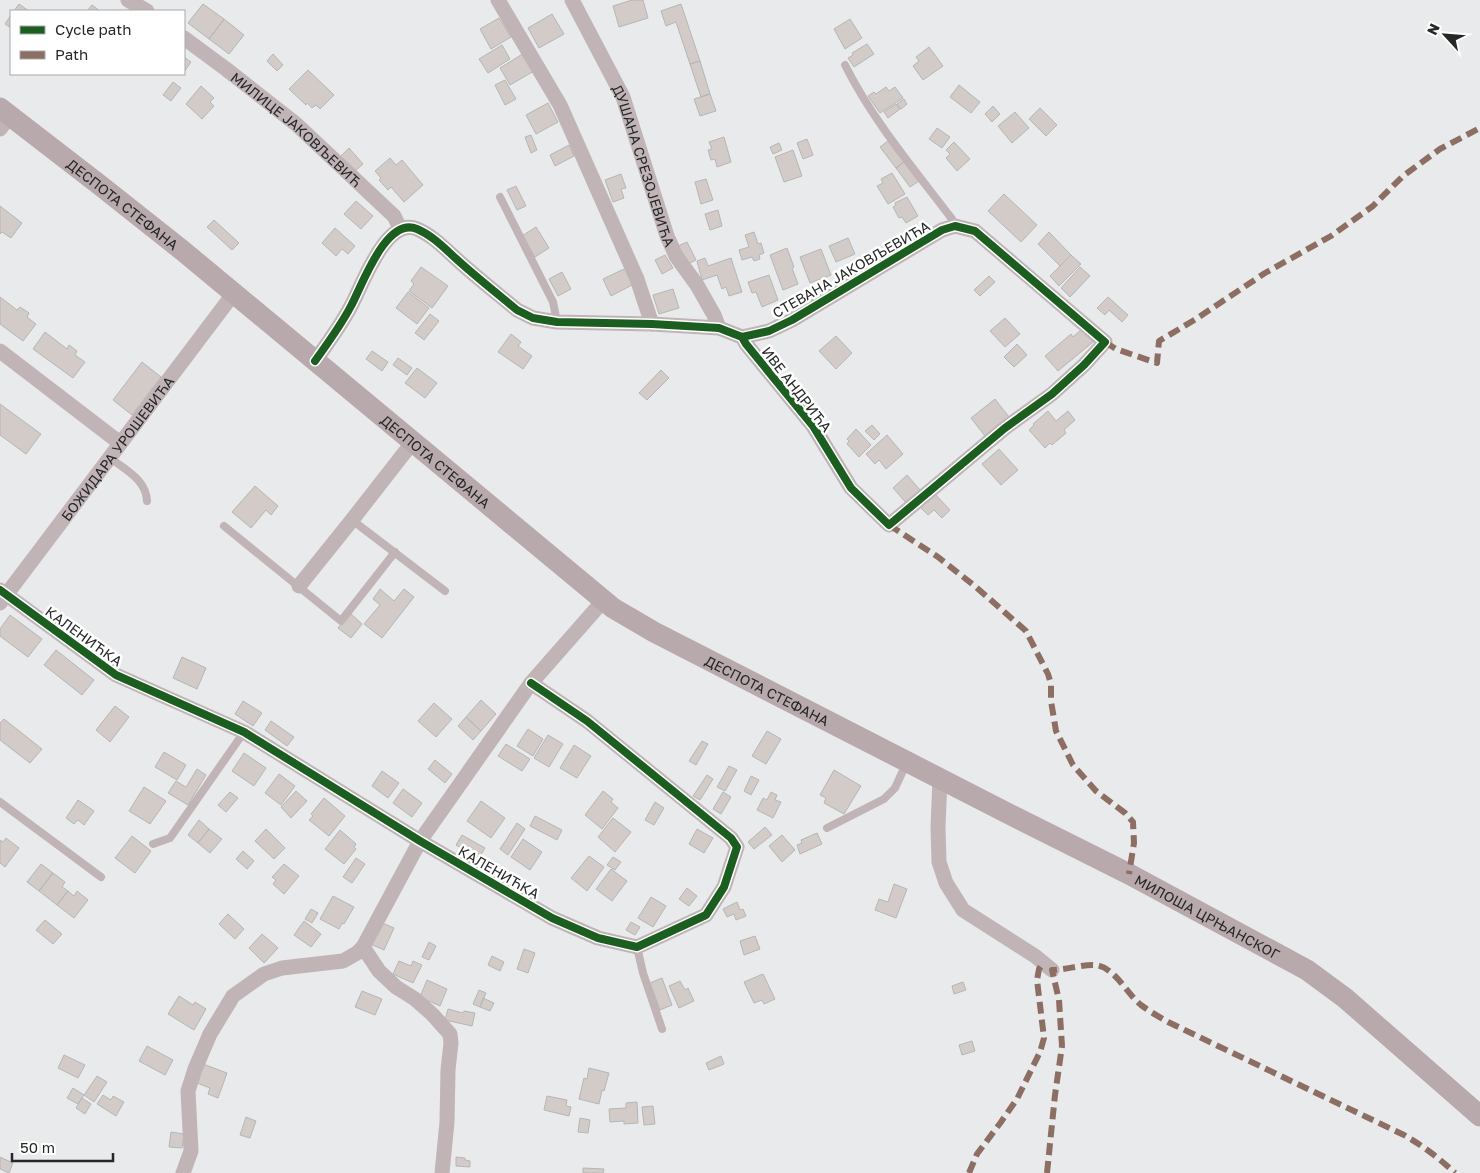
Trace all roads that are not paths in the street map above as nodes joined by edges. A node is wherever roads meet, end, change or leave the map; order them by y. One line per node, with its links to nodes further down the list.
1 (128, 0): 4 (street)
2 (498, 0): 13 (street)
3 (572, 0): 14 (street, ДУШАНА СРЕЗОЈЕВИЋА)
4 (145, 10)
5 (185, 39): 10 (street, МИЛИЦЕ ЈАКОВЉЕВИЋ)
6 (845, 65): 9 (lane)
7 (3, 118): 11 (main road, ДЕСПОТА СТЕФАНА)
8 (500, 197): 12 (lane)
9 (955, 226): 15 (street, СТЕВАНА ЈАКОВЉЕВИЋА); 15 (street, ИВЕ АНДРИЋА)
10 (400, 228): 12 (street); 17 (street)
11 (234, 293): 17 (main road, ДЕСПОТА СТЕФАНА); 18 (street, БОЖИДАРА УРОШЕВИЋА)
12 (557, 322): 13 (street)
13 (652, 324): 14 (street)
14 (719, 328): 15 (street)
15 (742, 337)
16 (0, 350): 18 (street)
17 (315, 361): 19 (main road, ДЕСПОТА СТЕФАНА)
18 (120, 443): 20 (street, БОЖИДАРА УРОШЕВИЋА)
19 (412, 443): 22 (street); 28 (main road, ДЕСПОТА СТЕФАНА)
20 (109, 457): 21 (lane); 27 (street, БОЖИДАРА УРОШЕВИЋА)
21 (147, 501)
22 (352, 520): 24 (lane); 25 (street)
23 (224, 526): 25 (lane)
24 (395, 552): 25 (lane); 26 (lane)
25 (299, 586)
26 (445, 591)
27 (2, 596): 30 (street, КАЛЕНИЋКА)
28 (603, 601): 29 (street); 31 (main road, ДЕСПОТА СТЕФАНА)
29 (531, 683): 35 (street); 38 (street)
30 (244, 732): 35 (street, КАЛЕНИЋКА); 36 (lane)
31 (907, 762): 32 (main road, МИЛОША ЦРЊАНСКОГ); 34 (lane)
32 (940, 779): 40 (street); 42 (main road, МИЛОША ЦРЊАНСКОГ)
33 (0, 802): 37 (lane)
34 (827, 828)
35 (420, 841): 38 (street, КАЛЕНИЋКА); 39 (street)
36 (153, 844)
37 (101, 877)
38 (637, 947): 41 (lane)
39 (363, 948): 43 (street); 44 (street)
40 (1052, 970)
41 (662, 1028)
42 (1480, 1116)
43 (183, 1173)
44 (442, 1173)

